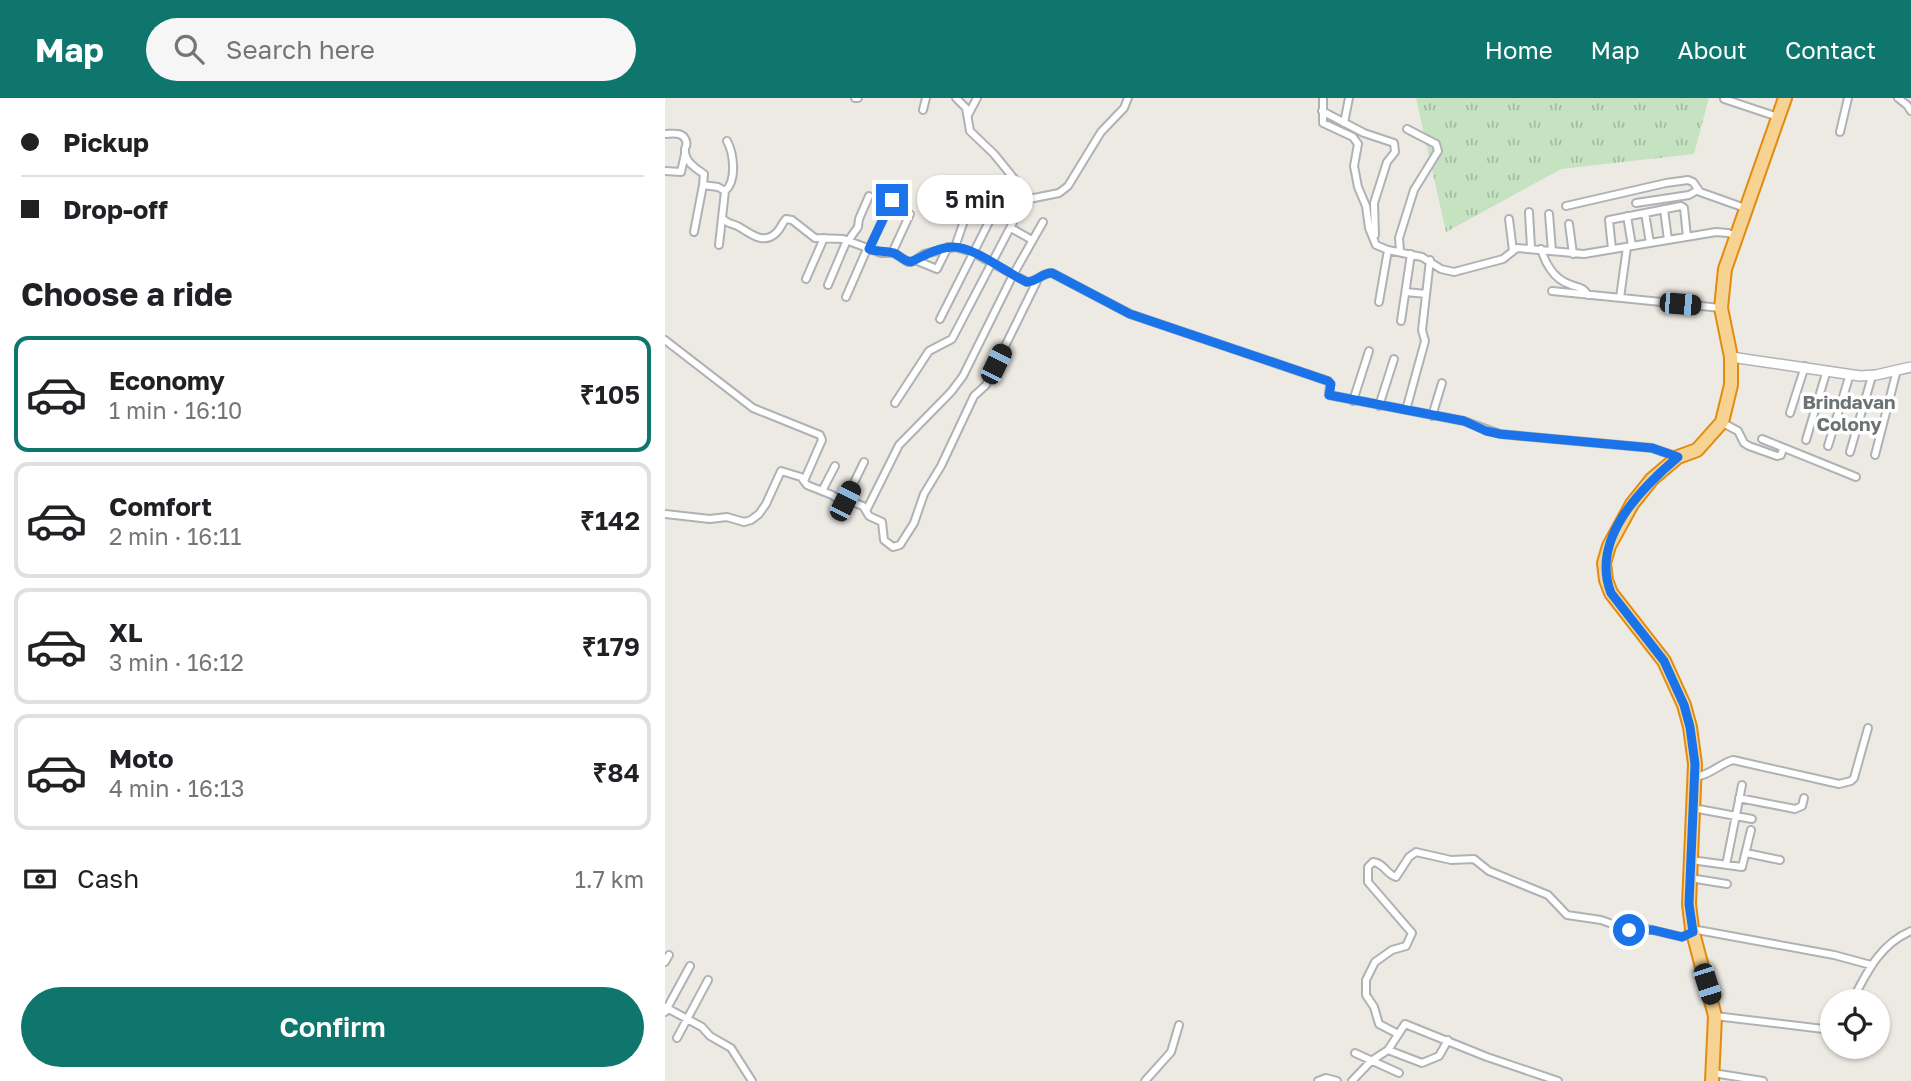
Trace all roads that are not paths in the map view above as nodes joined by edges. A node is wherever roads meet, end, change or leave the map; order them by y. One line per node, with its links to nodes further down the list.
1 (926, 98): 11 (street)
2 (956, 98): 14 (street)
3 (977, 98): 14 (street)
4 (1128, 98): 27 (street)
5 (1323, 98): 12 (street)
6 (1349, 98): 16 (street)
7 (1785, 98): 15 (highway)
8 (1848, 98): 18 (street)
9 (1898, 98): 13 (street)
10 (1724, 99): 15 (street)
11 (923, 110)
12 (1322, 111): 16 (street); 50 (street)
13 (1911, 111)
14 (968, 115): 27 (street)
15 (1778, 117): 33 (highway)
16 (1344, 123): 50 (street)
17 (1407, 129): 62 (street)
18 (1840, 132)
19 (665, 134): 21 (street)
20 (727, 141): 25 (street)
21 (685, 154): 22 (street); 23 (street)
22 (665, 171)
23 (703, 185): 25 (street); 45 (street)
24 (1698, 190): 29 (street); 31 (street); 33 (street)
25 (725, 191): 40 (street)
26 (869, 196): 52 (street)
27 (1030, 199): 44 (street)
28 (892, 200): 58 (street)
29 (1636, 203)
30 (997, 204): 65 (street)
31 (1566, 206)
32 (1664, 209): 36 (street); 47 (street); 51 (street)
33 (1746, 209): 46 (highway)
34 (967, 212): 56 (street)
35 (1529, 212): 57 (street)
36 (1645, 213): 39 (street); 53 (street)
37 (909, 214): 66 (street)
38 (1549, 214): 64 (street)
39 (1627, 216): 55 (street); 60 (street)
40 (722, 218): 48 (street); 54 (street)
41 (1509, 219): 63 (street)
42 (1042, 222): 49 (street)
43 (1569, 224): 68 (street)
44 (1011, 228): 49 (street); 71 (street)
45 (694, 232)
46 (1736, 236): 47 (street); 83 (highway)
47 (1687, 237): 51 (street)
48 (824, 238): 52 (street); 74 (street)
49 (1032, 240): 72 (street)
50 (1374, 240): 61 (street)
51 (1668, 240): 53 (street)
52 (848, 241): 58 (street); 75 (street)
53 (1650, 243): 55 (street)
54 (719, 245)
55 (1630, 246): 60 (street); 81 (street)
56 (951, 247): 65 (street); 69 (street); 69 (street)
57 (1531, 248): 59 (street); 63 (street)
58 (868, 249): 66 (street); 80 (street)
59 (1541, 249): 64 (street); 79 (street)
60 (1612, 249): 68 (street)
61 (1388, 250): 62 (street); 82 (street)
62 (1400, 251): 67 (street)
63 (1513, 251): 70 (street)
64 (1552, 251): 68 (street)
65 (972, 252): 71 (street); 84 (street)
66 (892, 253): 69 (street)
67 (1411, 254): 70 (street); 77 (street)
68 (1573, 254)
69 (915, 261)
70 (1430, 261): 78 (street)
71 (993, 264): 72 (street); 98 (street)
72 (1013, 275): 73 (street); 117 (street)
73 (1038, 278): 97 (street); 117 (street)
74 (806, 279)
75 (828, 285)
76 (1552, 291): 79 (street)
77 (1406, 292): 78 (street); 85 (street)
78 (1426, 294): 100 (street)
79 (1588, 295): 81 (street)
80 (846, 297)
81 (1620, 298): 83 (street)
82 (1379, 302)
83 (1721, 308): 88 (highway)
84 (940, 319)
85 (1401, 321)
86 (665, 340): 114 (street)
87 (1369, 351): 97 (street)
88 (1731, 357): 90 (street); 103 (highway)
89 (1394, 359): 99 (street)
90 (1805, 366): 92 (street); 101 (street)
91 (1911, 367): 93 (street)
92 (1827, 370): 94 (street); 105 (street)
93 (1897, 370): 95 (street); 109 (street)
94 (1850, 374): 95 (street); 106 (street)
95 (1872, 376): 108 (street)
96 (1442, 383): 102 (street)
97 (1353, 401): 99 (street)
98 (895, 403)
99 (1379, 406): 100 (street)
100 (1406, 411): 102 (street)
101 (1790, 412)
102 (1431, 416): 110 (street)
103 (1722, 422): 107 (street); 110 (highway)
104 (1762, 439): 107 (street)
105 (1805, 440)
106 (1828, 446)
107 (1783, 448): 113 (street)
108 (1850, 452)
109 (1875, 455)
110 (1678, 457): 120 (highway)
111 (864, 462): 116 (street)
112 (835, 466): 115 (street)
113 (1856, 477)
114 (804, 481): 115 (street); 118 (street)
115 (822, 491): 116 (street)
116 (845, 501): 117 (street)
117 (866, 511)
118 (665, 514)
119 (1868, 728): 120 (street)
120 (1695, 777): 124 (highway)
121 (1742, 785): 122 (street)
122 (1739, 798): 123 (street); 125 (street)
123 (1804, 798)
124 (1693, 808): 125 (street); 129 (highway)
125 (1736, 816): 126 (street); 131 (street)
126 (1752, 819)
127 (1751, 830): 128 (street)
128 (1746, 853): 130 (street); 131 (street)
129 (1691, 859): 131 (street); 132 (highway)
130 (1780, 860)
131 (1726, 865)
132 (1690, 878): 133 (street); 134 (highway)
133 (1727, 884)
134 (1693, 931): 138 (street); 143 (highway); 147 (street)
135 (1911, 931): 138 (street)
136 (669, 955): 137 (street)
137 (665, 962)
138 (1871, 965): 141 (street)
139 (690, 966): 142 (street)
140 (708, 980): 144 (street)
141 (1858, 989)
142 (666, 1009): 144 (street)
143 (1715, 1016): 146 (street); 154 (highway)
144 (687, 1019): 148 (street); 155 (street)
145 (1179, 1025): 156 (street)
146 (1820, 1029)
147 (1398, 1034): 149 (street); 150 (street)
148 (677, 1038)
149 (1448, 1040): 150 (street); 160 (street)
150 (1388, 1050): 152 (street)
151 (1355, 1053): 152 (street)
152 (1371, 1061): 153 (street); 159 (street)
153 (1399, 1073)
154 (1713, 1077): 161 (street)
155 (752, 1081)
156 (1145, 1081)
157 (1318, 1081): 158 (street)
158 (1337, 1081)
159 (1352, 1081)
160 (1558, 1081)
161 (1763, 1081)

